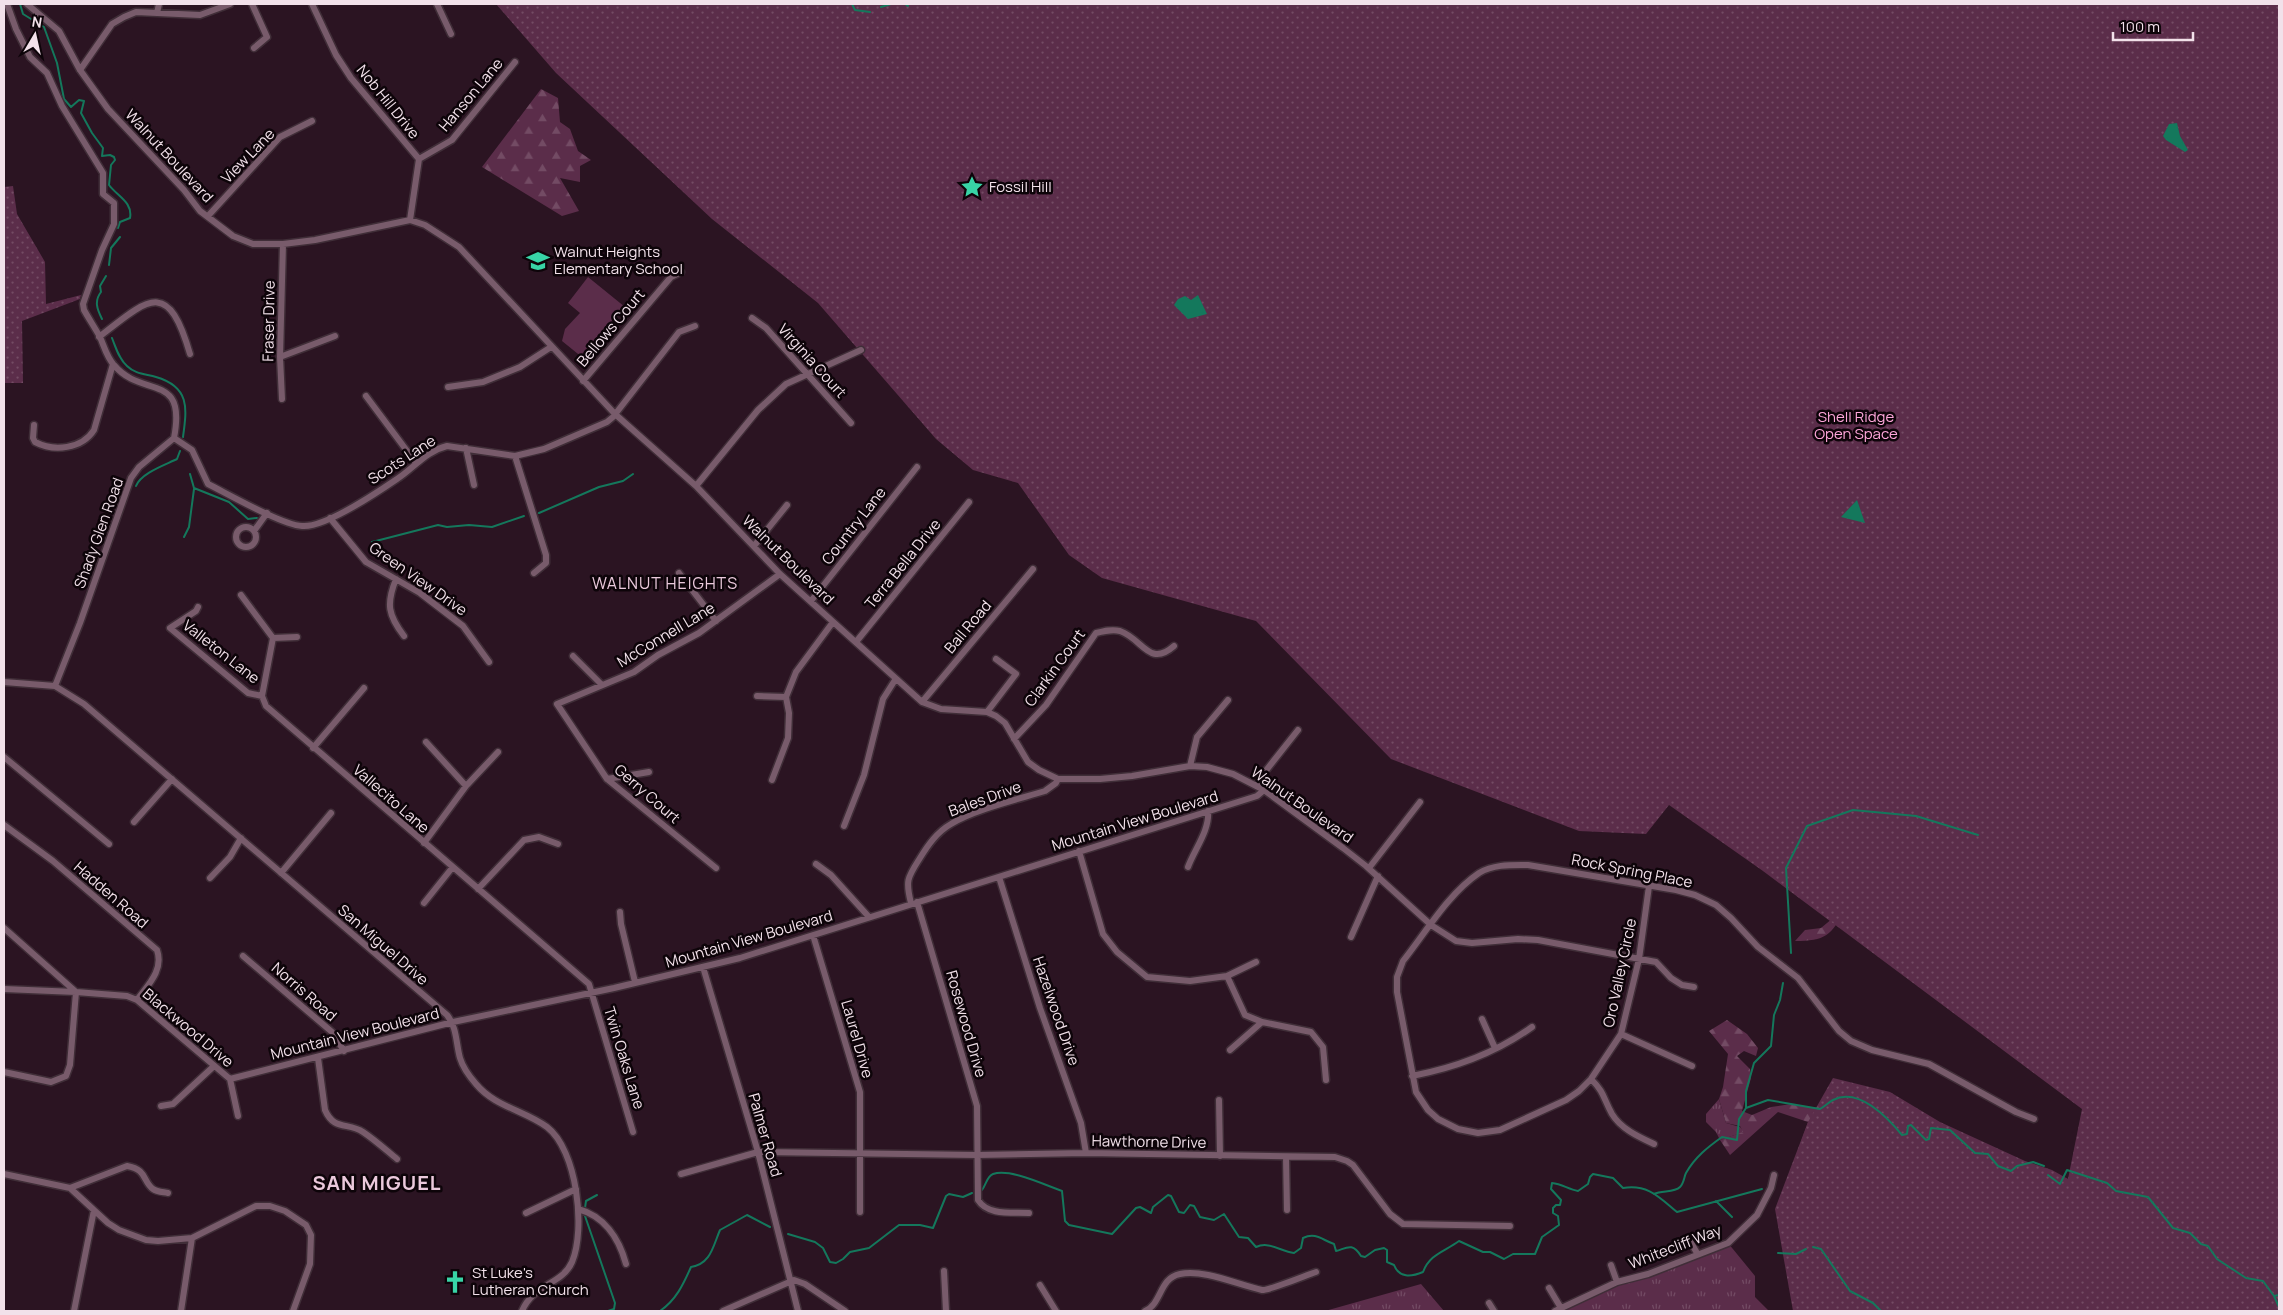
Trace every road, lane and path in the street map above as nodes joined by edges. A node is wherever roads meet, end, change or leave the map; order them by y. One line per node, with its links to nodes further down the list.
1 (7, 4): 22 (street)
2 (28, 4): 12 (street, Walnut Boulevard)
3 (159, 4): 8 (street)
4 (230, 4): 8 (street)
5 (252, 4): 10 (street)
6 (312, 4): 14 (street, Nob Hill Drive)
7 (437, 4): 9 (street)
8 (158, 13): 12 (street)
9 (451, 34)
10 (254, 48)
11 (515, 62): 14 (street, Hanson Lane)
12 (80, 70): 15 (street, Walnut Boulevard)
13 (312, 122): 15 (street, View Lane)
14 (419, 159): 16 (street, Nob Hill Drive)
15 (208, 216): 17 (street, Walnut Boulevard)
16 (410, 220): 17 (street, Walnut Boulevard); 23 (street, Walnut Boulevard)
17 (283, 244): 26 (street, Fraser Drive)
18 (681, 272): 29 (street, Bellows Court)
19 (752, 318): 28 (street, Virginia Court)
20 (695, 326): 33 (street, Scots Lane)
21 (335, 336): 26 (street)
22 (99, 337): 25 (street); 27 (street)
23 (551, 347): 29 (street, Walnut Boulevard); 30 (street)
24 (861, 350): 28 (street)
25 (190, 354)
26 (280, 357): 32 (street, Fraser Drive)
27 (113, 364): 35 (street); 36 (street)
28 (807, 374): 34 (street, Virginia Court); 42 (street)
29 (583, 381): 33 (street, Walnut Boulevard)
30 (448, 387)
31 (366, 396): 39 (street)
32 (282, 399)
33 (615, 414): 38 (street, Scots Lane); 42 (street, Walnut Boulevard)
34 (851, 423)
35 (34, 425)
36 (174, 438): 45 (street, Scots Lane); 70 (street, Shady Glen Road)
37 (466, 448): 38 (street, Scots Lane); 39 (street, Scots Lane); 41 (street)
38 (515, 456): 50 (street)
39 (416, 463): 46 (street, Scots Lane)
40 (917, 467): 55 (street, Country Lane)
41 (474, 485)
42 (696, 486): 48 (street, Walnut Boulevard)
43 (969, 502): 62 (street, Terra Bella Drive)
44 (787, 505): 48 (street)
45 (267, 513): 46 (street, Scots Lane); 47 (street)
46 (330, 518): 53 (street, Green View Drive)
47 (254, 531)
48 (754, 546): 52 (street, Walnut Boulevard)
49 (1033, 569): 76 (street, Ball Road)
50 (534, 573)
51 (679, 573): 57 (street)
52 (780, 574): 55 (street, Walnut Boulevard); 57 (street, McConnell Lane)
53 (396, 579): 59 (street); 66 (street, Green View Drive)
54 (242, 595): 61 (street)
55 (811, 601): 58 (street, Walnut Boulevard)
56 (198, 607): 72 (street, Valleton Lane)
57 (716, 621): 69 (street, McConnell Lane)
58 (834, 622): 62 (street, Walnut Boulevard); 74 (street)
59 (404, 636)
60 (297, 637): 61 (street)
61 (273, 638): 72 (street)
62 (856, 642): 67 (street, Walnut Boulevard)
63 (1174, 646): 80 (street, Clarkin Court)
64 (573, 656): 69 (street)
65 (996, 659): 78 (street)
66 (489, 662)
67 (895, 680): 76 (street, Walnut Boulevard); 99 (street)
68 (4, 682): 70 (street, San Miguel Drive)
69 (601, 684): 77 (street, McConnell Lane)
70 (55, 686): 89 (street, San Miguel Drive)
71 (364, 688): 82 (street)
72 (262, 696): 82 (street, Vallecito Lane)
73 (758, 696): 74 (street)
74 (786, 697): 90 (street)
75 (1228, 700): 85 (street)
76 (922, 702): 78 (street, Walnut Boulevard)
77 (557, 704): 87 (street, Gerry Court)
78 (986, 712): 80 (street, Walnut Boulevard)
79 (1298, 730): 92 (street)
80 (1014, 739): 88 (street, Walnut Boulevard)
81 (426, 742): 91 (street)
82 (313, 748): 101 (street, Vallecito Lane)
83 (498, 752): 91 (street)
84 (4, 757): 102 (street)
85 (1190, 766): 88 (street, Walnut Boulevard); 92 (street, Walnut Boulevard)
86 (649, 772): 87 (street)
87 (607, 779): 108 (street, Gerry Court)
88 (1058, 779): 118 (street, Bales Drive)
89 (172, 780): 97 (street); 100 (street, San Miguel Drive)
90 (772, 780)
91 (466, 786): 101 (street)
92 (1257, 786): 93 (street, Walnut Boulevard)
93 (1264, 790): 95 (street, Mountain View Boulevard); 109 (street, Walnut Boulevard)
94 (1420, 802): 109 (street)
95 (1208, 811): 104 (street, Mountain View Boulevard); 106 (street)
96 (331, 813): 110 (street)
97 (134, 822)
98 (4, 825): 135 (street, Hadden Road)
99 (844, 826)
100 (241, 838): 110 (street, San Miguel Drive); 114 (street)
101 (424, 843): 107 (street, Vallecito Lane)
102 (108, 844)
103 (558, 844): 116 (street)
104 (1080, 852): 112 (street, Mountain View Boulevard); 129 (street)
105 (816, 864): 120 (street)
106 (1188, 867)
107 (452, 868): 116 (street, Vallecito Lane); 117 (street)
108 (716, 868)
109 (1369, 868): 113 (street, Walnut Boulevard)
110 (281, 873): 137 (street, San Miguel Drive)
111 (1480, 873): 115 (street, Rock Spring Place); 121 (street, Oro Valley Circle)
112 (998, 876): 118 (street, Mountain View Boulevard); 160 (street, Hazelwood Drive)
113 (1378, 876): 121 (street, Walnut Boulevard); 124 (street)
114 (210, 878)
115 (1649, 886): 126 (street, Oro Valley Circle); 155 (street, Rock Spring Place)
116 (478, 889): 134 (street, Vallecito Lane)
117 (424, 903)
118 (914, 903): 120 (street, Mountain View Boulevard); 161 (street, Rosewood Drive)
119 (620, 912): 130 (street)
120 (869, 917): 123 (street, Mountain View Boulevard)
121 (1432, 925): 126 (street, Walnut Boulevard); 148 (street, Oro Valley Circle)
122 (4, 928): 133 (street)
123 (813, 935): 128 (street, Mountain View Boulevard); 159 (street, Laurel Drive)
124 (1351, 937)
125 (243, 956): 143 (street, Norris Road)
126 (1639, 959): 131 (street, Walnut Boulevard); 140 (street, Oro Valley Circle)
127 (1256, 962): 129 (street)
128 (703, 967): 130 (street, Mountain View Boulevard); 158 (street, Palmer Road)
129 (1227, 976): 138 (street)
130 (635, 982): 134 (street, Mountain View Boulevard)
131 (1694, 987)
132 (4, 988): 133 (street, Blackwood Drive)
133 (76, 992): 135 (street, Blackwood Drive); 147 (street)
134 (591, 992): 137 (street, Mountain View Boulevard); 156 (street, Twin Oaks Lane)
135 (137, 1000): 145 (street, Blackwood Drive)
136 (1482, 1019): 141 (street)
137 (453, 1022): 143 (street, Mountain View Boulevard); 169 (street)
138 (1262, 1022): 142 (street); 151 (street)
139 (1532, 1027): 141 (street)
140 (1622, 1034): 146 (street); 150 (street, Oro Valley Circle)
141 (1496, 1048): 148 (street)
142 (1230, 1050)
143 (344, 1051): 144 (street, Mountain View Boulevard)
144 (318, 1058): 149 (street, Mountain View Boulevard); 164 (street)
145 (214, 1066): 149 (street, Blackwood Drive); 153 (street)
146 (1692, 1066)
147 (4, 1072)
148 (1412, 1076): 150 (street, Oro Valley Circle)
149 (230, 1079): 154 (street)
150 (1591, 1079): 157 (street)
151 (1326, 1080)
152 (1219, 1100): 162 (street)
153 (161, 1106)
154 (238, 1116)
155 (2034, 1119)
156 (633, 1132)
157 (1654, 1144)
158 (758, 1152): 159 (street, Hawthorne Drive); 166 (street, Hawthorne Drive); 185 (street, Palmer Road)
159 (861, 1153): 161 (street, Hawthorne Drive); 174 (street, Laurel Drive)
160 (1086, 1153): 161 (street, Hawthorne Drive); 162 (street, Hawthorne Drive)
161 (977, 1155): 176 (street, Rosewood Drive)
162 (1220, 1156): 163 (street, Hawthorne Drive)
163 (1286, 1157): 173 (street); 177 (street, Hawthorne Drive)
164 (397, 1159)
165 (4, 1174): 168 (street)
166 (681, 1174)
167 (1774, 1175): 180 (street, Whitecliff Way)
168 (70, 1188): 170 (street); 172 (street)
169 (576, 1189): 171 (street); 175 (street)
170 (168, 1193)
171 (578, 1209): 181 (street); 194 (street)
172 (94, 1210): 178 (street); 191 (street)
173 (1287, 1210)
174 (860, 1212)
175 (526, 1213)
176 (1029, 1213)
177 (1510, 1226)
178 (192, 1238): 192 (street); 193 (street)
179 (1690, 1241): 180 (street)
180 (1697, 1253): 186 (street, Whitecliff Way)
181 (626, 1264)
182 (1611, 1265): 186 (street)
183 (944, 1271): 198 (street)
184 (1316, 1272): 200 (street)
185 (790, 1280): 195 (street); 196 (street, Palmer Road); 197 (street)
186 (1617, 1282): 190 (street, Whitecliff Way)
187 (1040, 1285): 199 (street)
188 (1550, 1288): 190 (street)
189 (1489, 1303): 201 (street)
190 (1558, 1310)
191 (74, 1311)
192 (181, 1311)
193 (293, 1311)
194 (522, 1311)
195 (723, 1311)
196 (798, 1311)
197 (845, 1311)
198 (946, 1311)
199 (1056, 1311)
200 (1145, 1311)
201 (1494, 1311)

